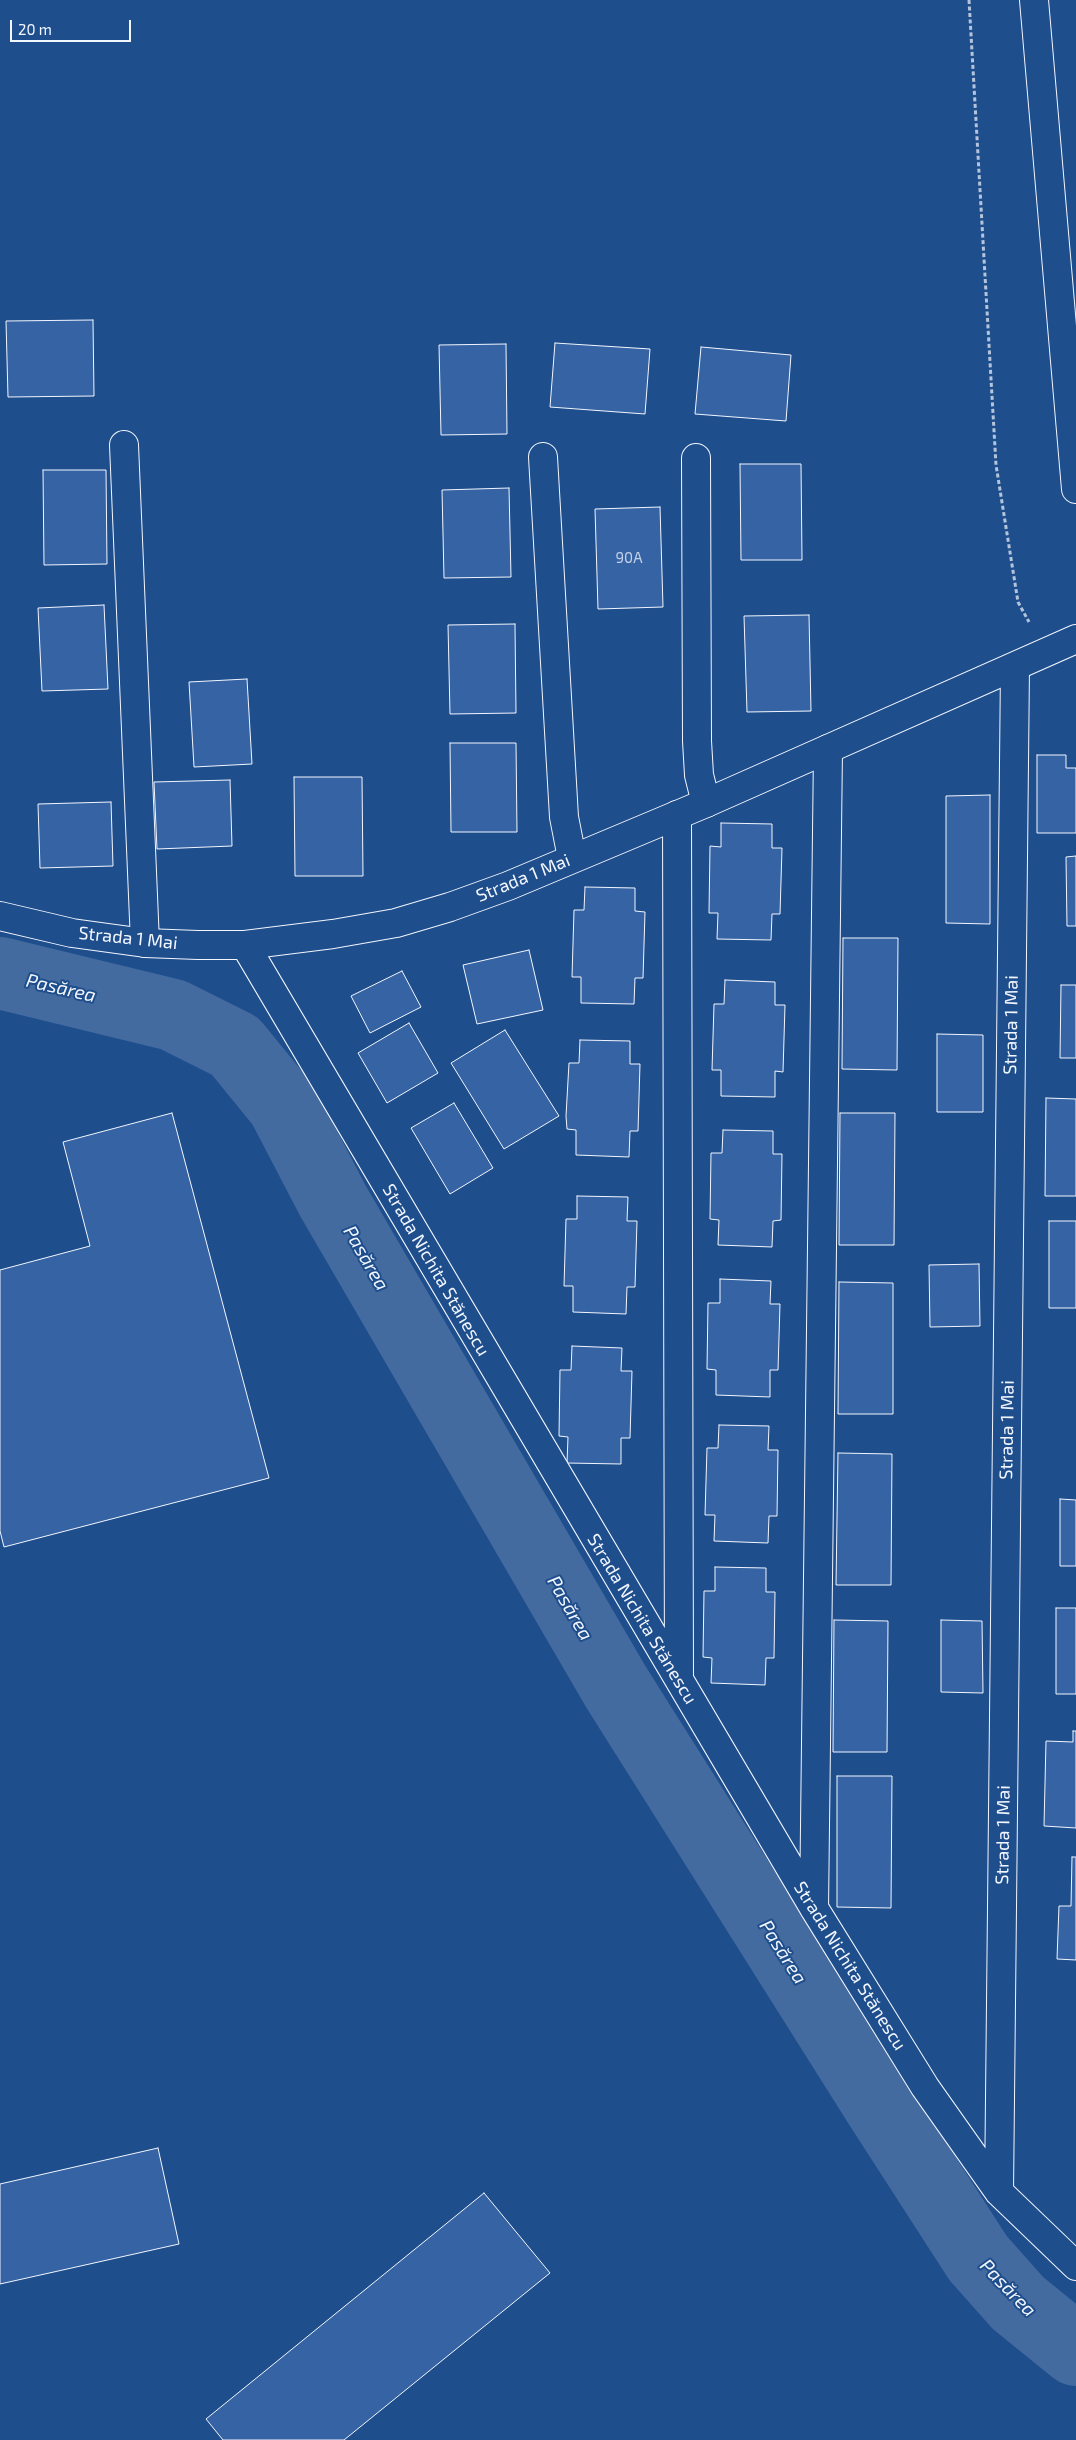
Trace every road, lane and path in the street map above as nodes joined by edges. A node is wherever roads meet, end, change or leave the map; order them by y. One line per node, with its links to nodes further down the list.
1 (969, 0): 8 (path)
2 (1034, 0): 6 (street)
3 (124, 445): 15 (street)
4 (543, 457): 13 (street)
5 (696, 458): 11 (street)
6 (1076, 489)
7 (1076, 639): 8 (street, Strada 1 Mai)
8 (1047, 652): 9 (street, Strada 1 Mai)
9 (1015, 667): 10 (street, Strada 1 Mai); 19 (street, Strada 1 Mai)
10 (828, 749): 11 (street, Strada 1 Mai); 18 (street)
11 (706, 803): 12 (street, Strada 1 Mai)
12 (677, 815): 13 (street, Strada 1 Mai); 17 (street)
13 (572, 858): 16 (street, Strada 1 Mai)
14 (0, 916): 15 (street, Strada 1 Mai)
15 (145, 944): 16 (street, Strada 1 Mai)
16 (245, 945): 17 (street, Strada Nichita Stănescu)
17 (678, 1681): 18 (street, Strada Nichita Stănescu)
18 (814, 1908): 19 (street, Strada Nichita Stănescu)
19 (999, 2192): 20 (street, Strada Nichita Stănescu)
20 (1076, 2266)

